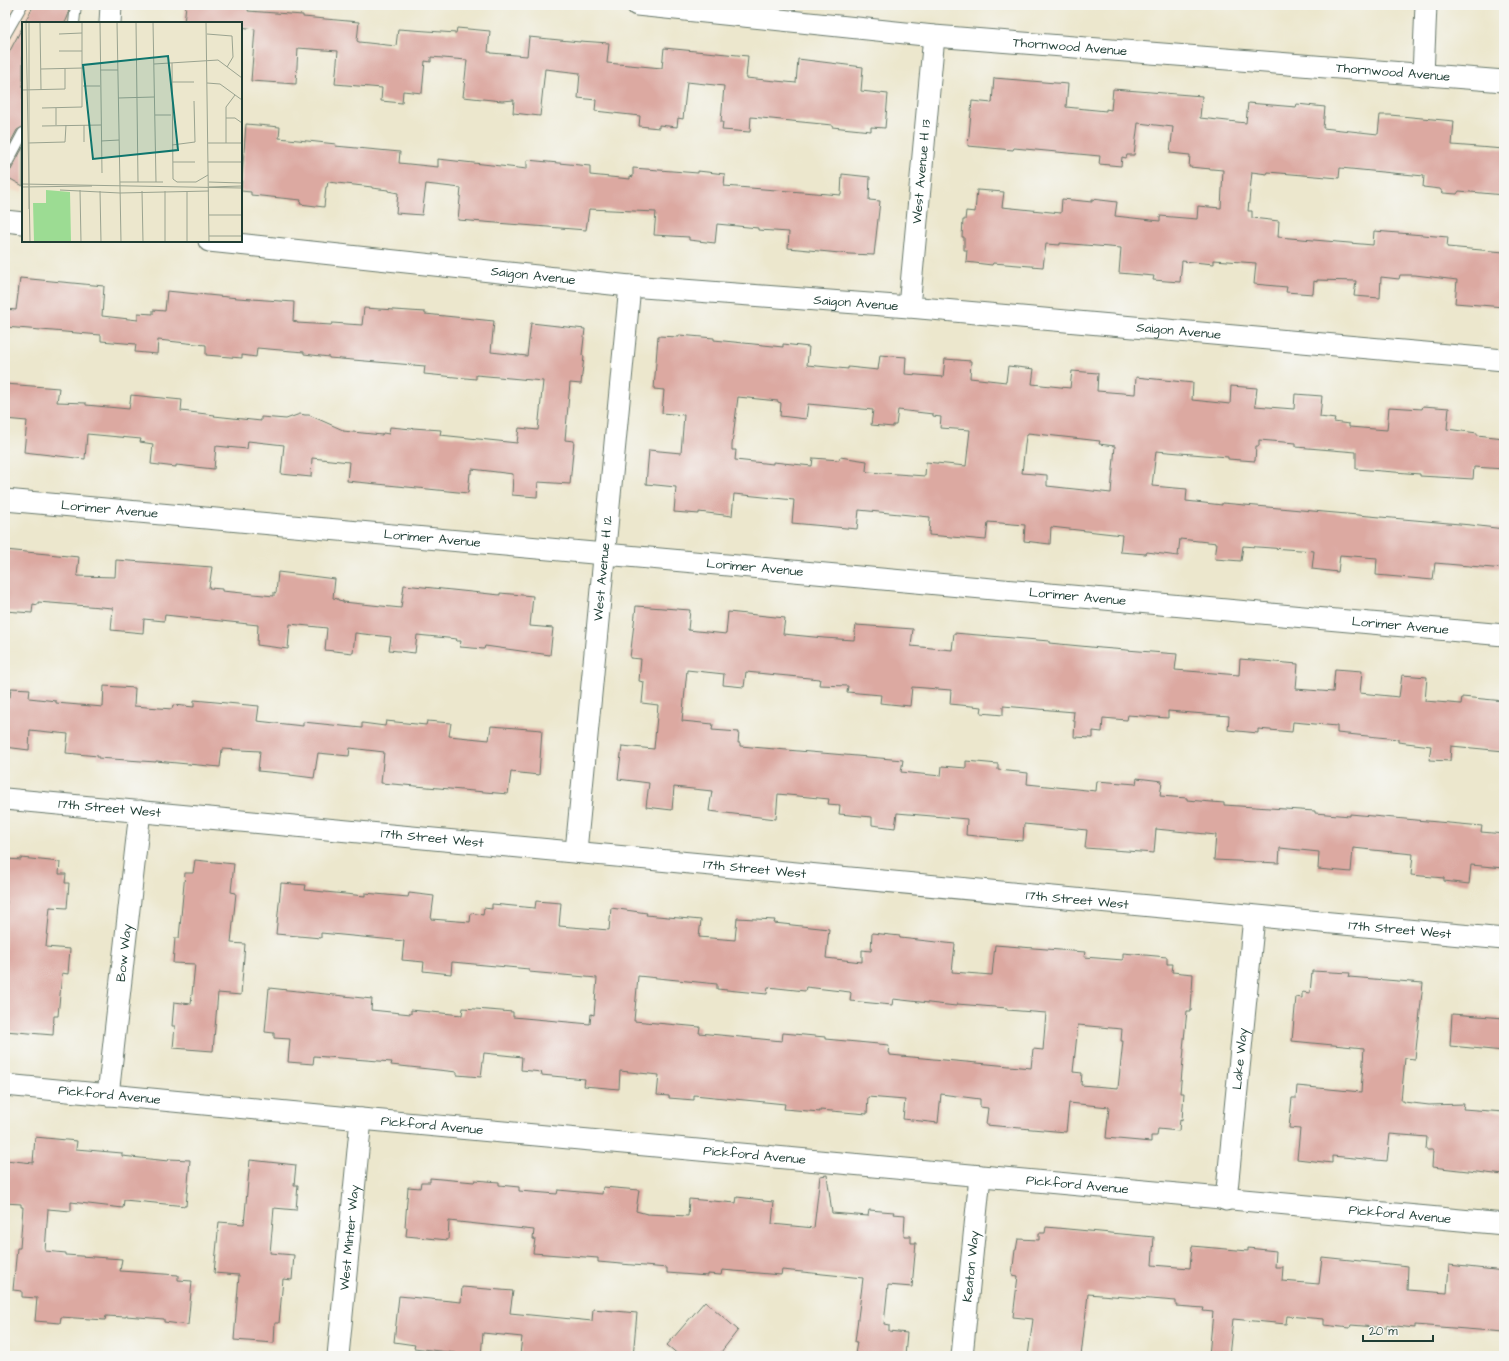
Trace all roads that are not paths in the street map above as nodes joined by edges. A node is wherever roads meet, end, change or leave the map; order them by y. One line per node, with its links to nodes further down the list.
1 (22, 5): 8 (lane)
2 (76, 5): 6 (lane)
3 (111, 5): 7 (street)
4 (637, 5): 9 (street, Thornwood Avenue)
5 (1426, 5): 10 (street)
6 (74, 22)
7 (110, 22)
8 (5, 35)
9 (934, 36): 10 (street, Thornwood Avenue); 18 (street, West Avenue H 13)
10 (1423, 75): 11 (street, Thornwood Avenue)
11 (1504, 81)
12 (22, 135): 13 (lane)
13 (5, 168)
14 (5, 221): 15 (street)
15 (22, 223)
16 (218, 242): 17 (street, Saigon Avenue)
17 (630, 286): 18 (street, Saigon Avenue); 21 (street, West Avenue H 12)
18 (909, 307): 19 (street, Saigon Avenue)
19 (1504, 360)
20 (5, 500): 21 (street, Lorimer Avenue)
21 (603, 553): 22 (street, Lorimer Avenue); 25 (street, West Avenue H 12)
22 (1504, 635)
23 (5, 799): 24 (street, 17th Street West)
24 (140, 811): 25 (street, 17th Street West); 29 (street, Bow Way)
25 (576, 851): 26 (street, 17th Street West)
26 (1254, 917): 27 (street, 17th Street West); 32 (street, Lake Way)
27 (1504, 939)
28 (5, 1085): 29 (street, Pickford Avenue)
29 (108, 1095): 30 (street, Pickford Avenue)
30 (361, 1119): 31 (street, Pickford Avenue); 34 (street, West Minter Way)
31 (980, 1176): 32 (street, Pickford Avenue); 35 (street, Keaton Way)
32 (1226, 1200): 33 (street, Pickford Avenue)
33 (1504, 1224)
34 (338, 1356)
35 (962, 1356)

